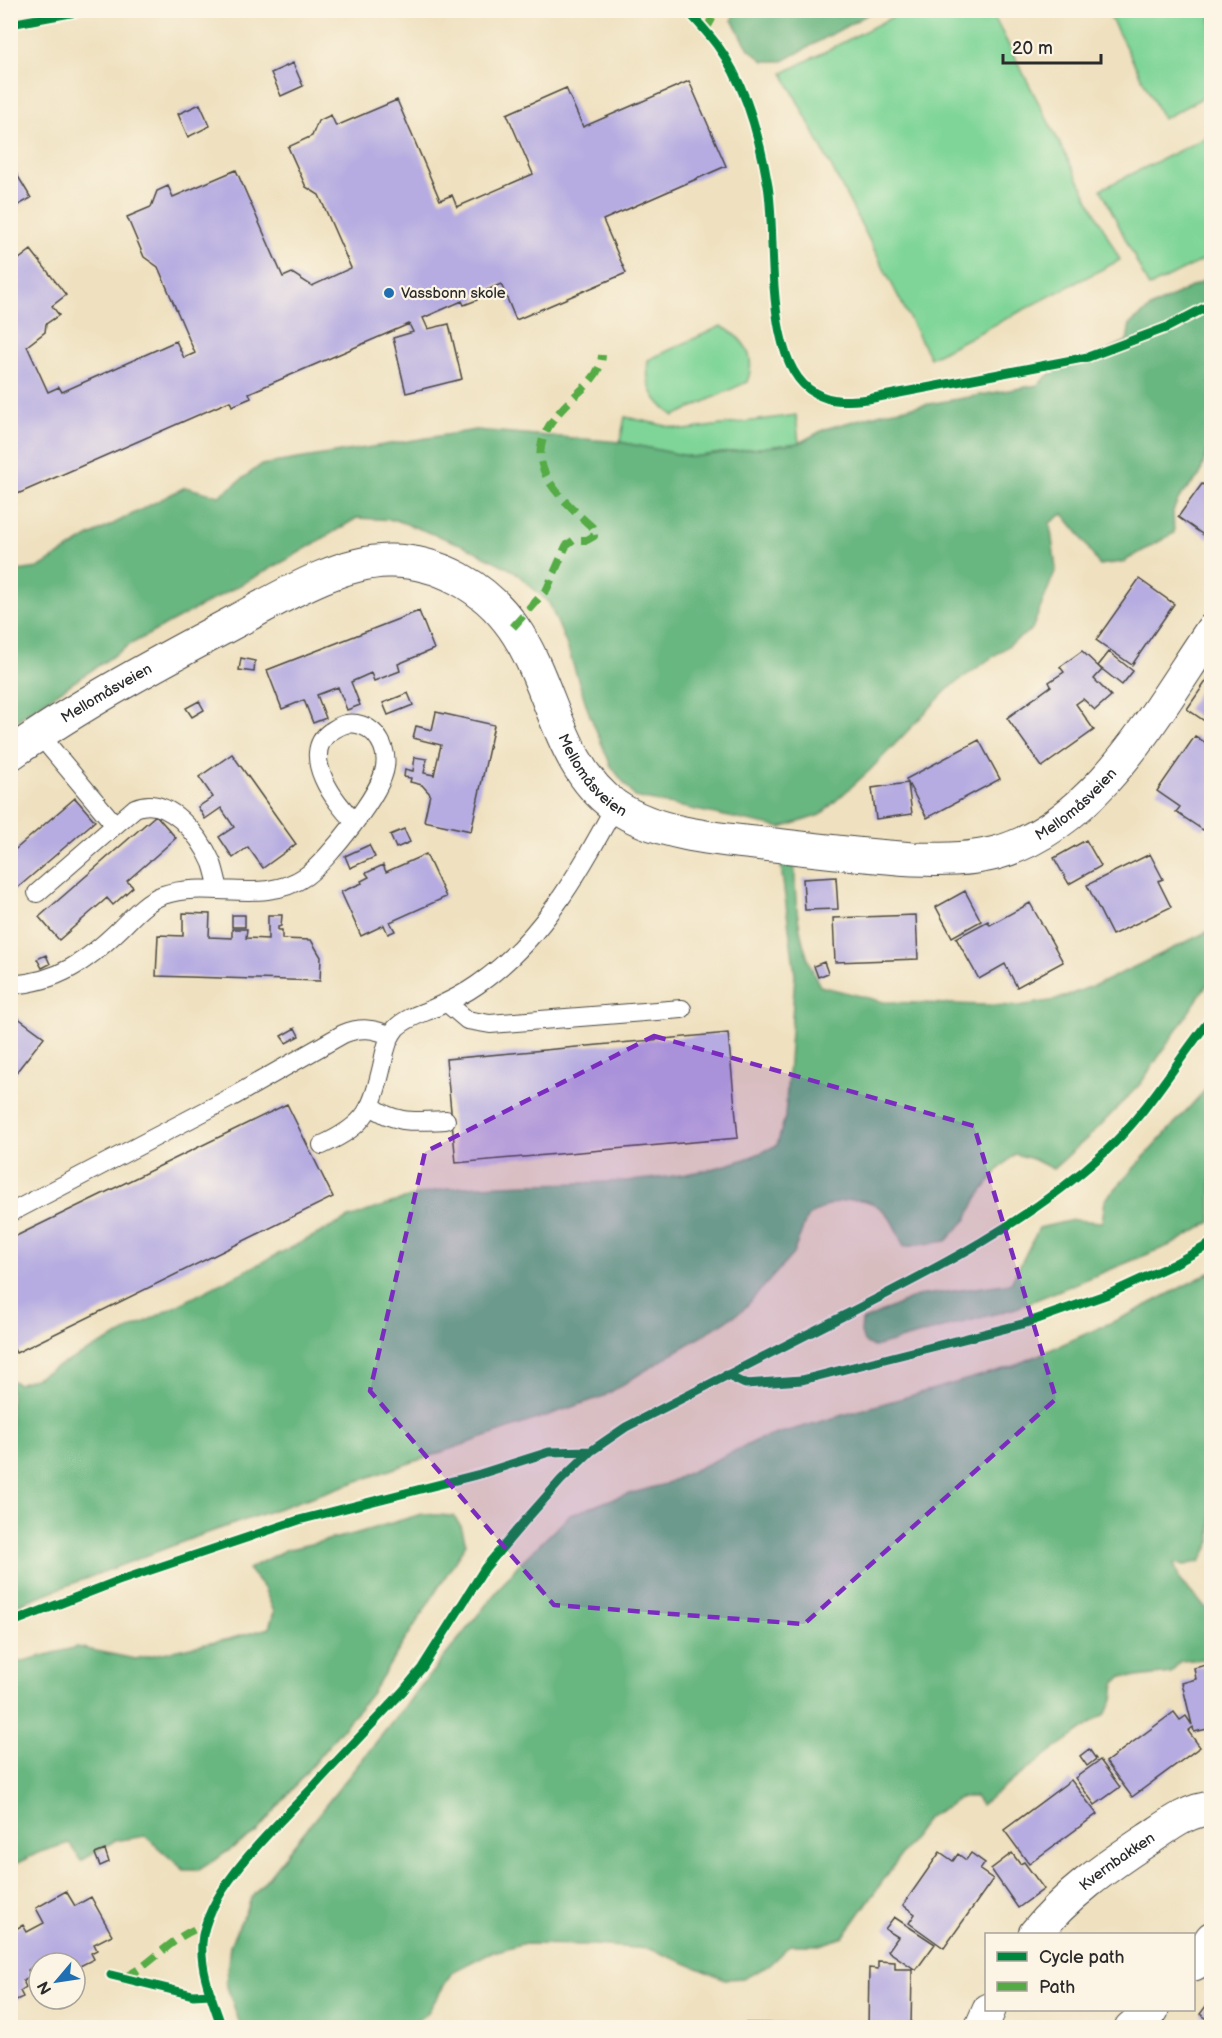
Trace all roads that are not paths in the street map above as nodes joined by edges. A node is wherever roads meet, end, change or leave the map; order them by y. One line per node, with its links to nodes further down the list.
1 (1212, 630): 4 (street, Mellomåsveien)
2 (39, 734): 3 (street, Mellomåsveien); 4 (street, Mellomåsveien); 6 (lane)
3 (10, 754)
4 (615, 806): 10 (lane)
5 (354, 821): 5 (lane); 7 (lane)
6 (115, 825): 7 (lane); 8 (lane)
7 (219, 890): 9 (lane)
8 (37, 893)
9 (10, 985)
10 (447, 1003): 11 (lane); 12 (lane)
11 (682, 1009)
12 (391, 1036): 13 (lane); 16 (lane)
13 (371, 1105): 14 (lane); 15 (lane)
14 (446, 1120)
15 (322, 1145)
16 (10, 1213)
17 (1212, 1808): 18 (street, Kvernbakken)
18 (1037, 1933)
19 (1212, 1938): 20 (street)
20 (1195, 1963)
21 (990, 2011): 23 (street)
22 (1151, 2011): 24 (street)
23 (981, 2028)
24 (1131, 2028)

